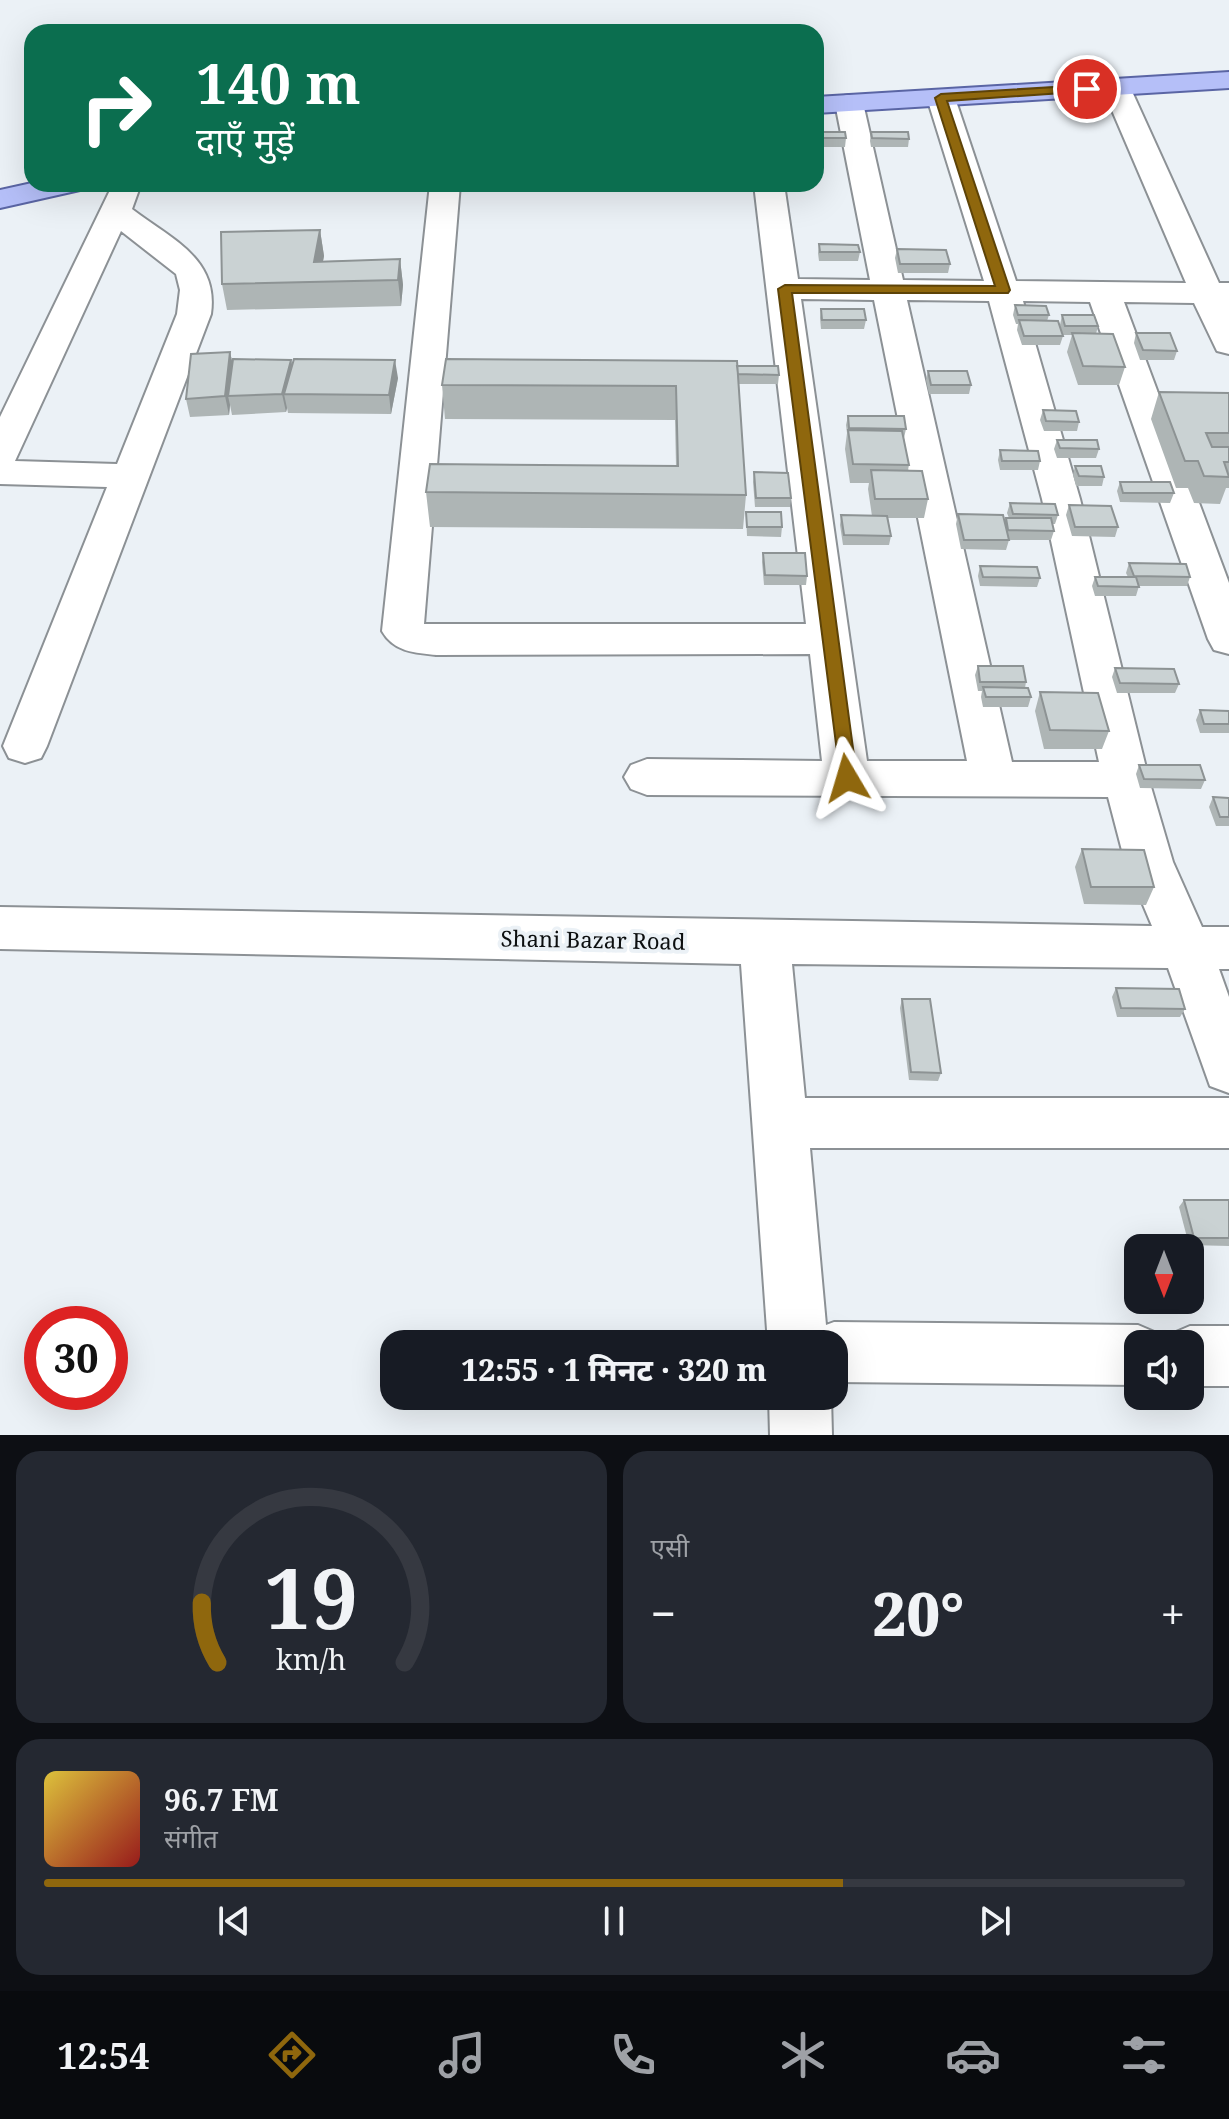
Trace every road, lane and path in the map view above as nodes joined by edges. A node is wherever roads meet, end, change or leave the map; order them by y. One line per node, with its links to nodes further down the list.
1 (1229, 80): 2 (main road)
2 (1116, 87): 3 (main road); 15 (street)
3 (941, 98): 4 (main road); 13 (street)
4 (849, 103): 5 (main road); 12 (street)
5 (824, 105)
6 (32, 192): 10 (main road)
7 (444, 192): 21 (street)
8 (770, 192): 11 (street)
9 (122, 198): 17 (street); 19 (street)
10 (0, 199)
11 (785, 289): 12 (street); 21 (street)
12 (888, 289): 13 (street); 26 (street)
13 (1003, 290): 14 (street); 27 (street)
14 (1103, 291): 15 (street); 20 (street)
15 (1218, 293): 16 (street)
16 (1229, 344)
17 (0, 455)
18 (0, 472): 19 (street)
19 (128, 476): 23 (street)
20 (1214, 563): 22 (street)
21 (829, 639): 25 (street)
22 (1229, 639)
23 (25, 746)
24 (647, 777): 25 (street)
25 (847, 778): 26 (street)
26 (993, 779): 27 (street)
27 (1126, 780): 30 (street)
28 (0, 928): 29 (street, Shani Bazar Road)
29 (765, 943): 30 (street, Shani Bazar Road); 32 (street)
30 (1207, 948): 31 (street)
31 (1229, 1069)
32 (780, 1123): 33 (street); 34 (street)
33 (1229, 1123)
34 (797, 1330)
35 (848, 1352): 36 (street)
36 (1124, 1355)
37 (1204, 1356): 38 (street)
38 (1229, 1356)
39 (800, 1410): 40 (street)
40 (801, 1435)

